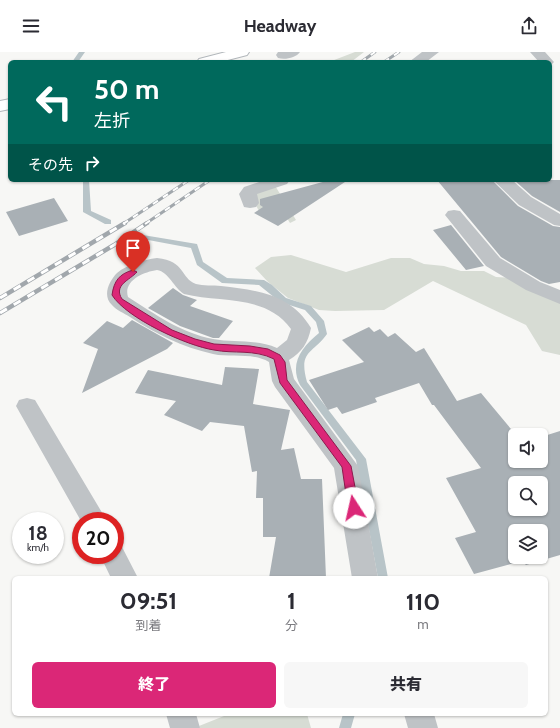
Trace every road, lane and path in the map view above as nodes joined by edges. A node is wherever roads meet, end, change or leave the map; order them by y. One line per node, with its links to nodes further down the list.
1 (242, 52): 4 (main road)
2 (432, 52): 5 (street)
3 (537, 52): 6 (street)
4 (212, 60)
5 (419, 60)
6 (546, 60)
7 (275, 182): 9 (street)
8 (504, 182): 11 (street)
9 (250, 202)
10 (454, 215): 12 (street)
11 (560, 221)
12 (560, 298)
13 (277, 357): 13 (street); 18 (street)
14 (27, 406): 15 (street)
15 (89, 512)
16 (118, 564): 17 (street)
17 (124, 576)
18 (365, 576)
19 (182, 716): 21 (street)
20 (420, 716): 22 (street)
21 (185, 728)
22 (423, 728)

